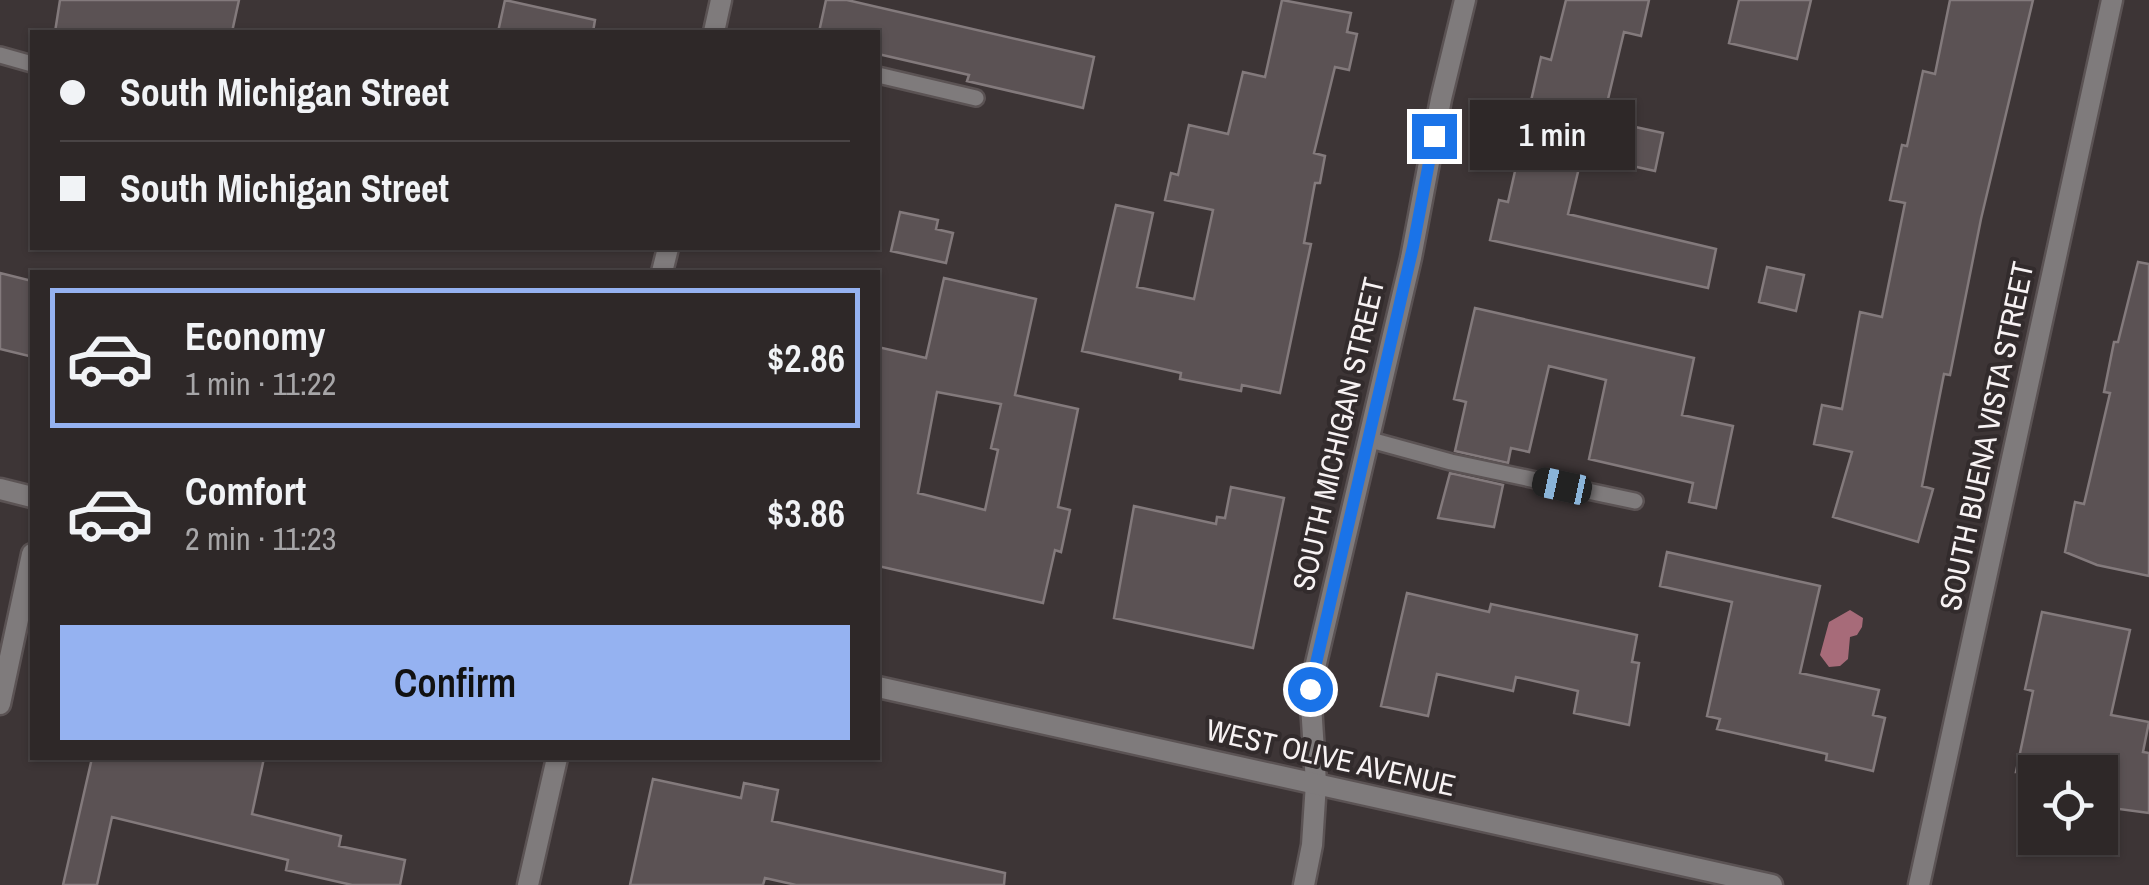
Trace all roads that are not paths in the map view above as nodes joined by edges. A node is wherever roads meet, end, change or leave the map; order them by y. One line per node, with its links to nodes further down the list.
1 (720, 0): 4 (street)
2 (1465, 0): 9 (street, SOUTH MICHIGAN STREET)
3 (2112, 0): 21 (street, SOUTH BUENA VISTA STREET)
4 (714, 30)
5 (0, 55): 6 (lane)
6 (30, 63)
7 (880, 75): 8 (lane)
8 (976, 98)
9 (1367, 439): 12 (lane); 17 (street, SOUTH MICHIGAN STREET)
10 (0, 489): 11 (street)
11 (30, 496)
12 (1635, 501)
13 (30, 563): 15 (street)
14 (880, 687): 17 (street, WEST OLIVE AVENUE)
15 (0, 704)
16 (557, 760): 18 (street)
17 (1316, 783): 19 (street, SOUTH MICHIGAN STREET); 20 (street, WEST OLIVE AVENUE)
18 (528, 885)
19 (1304, 885)
20 (1772, 885)
21 (1919, 885)

